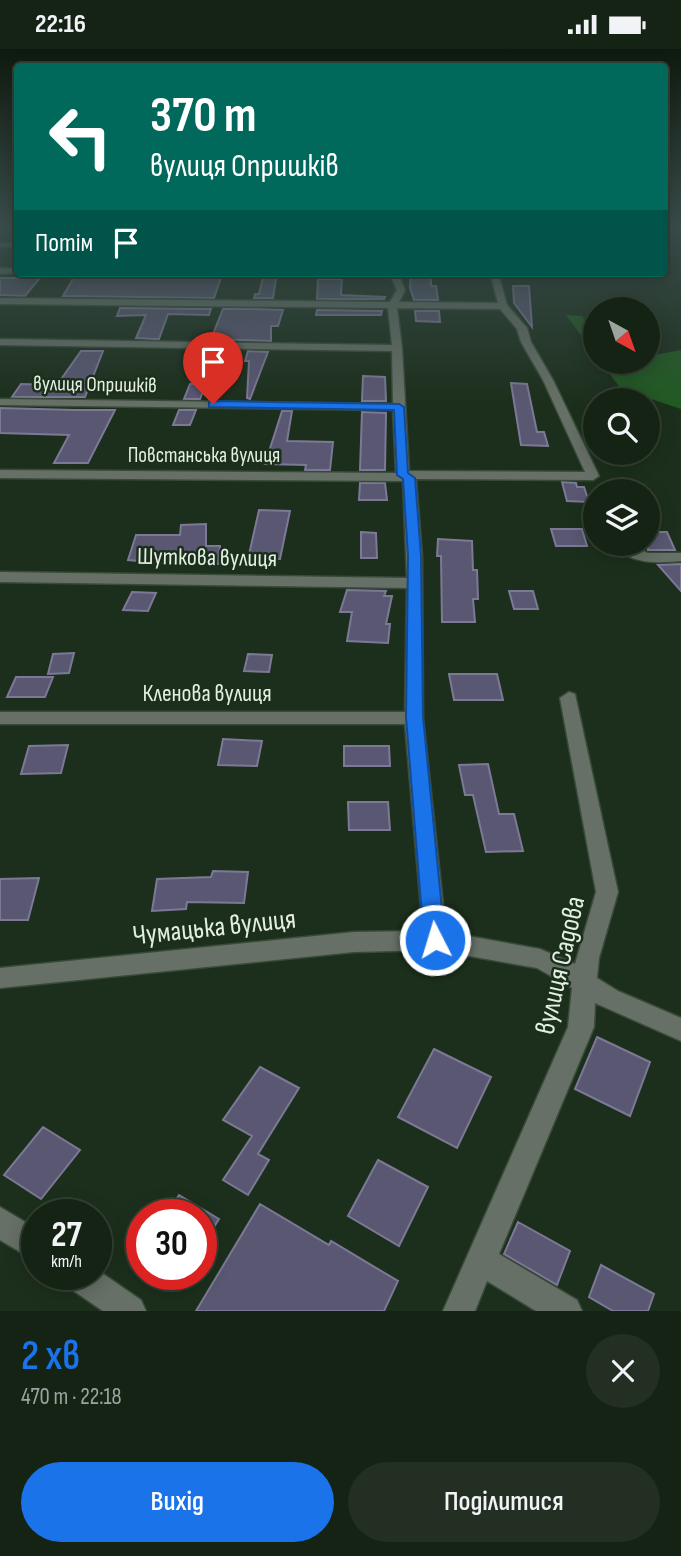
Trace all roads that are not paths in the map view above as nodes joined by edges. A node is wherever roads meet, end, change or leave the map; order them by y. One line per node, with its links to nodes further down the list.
1 (400, 287): 4 (street)
2 (498, 287): 5 (street)
3 (0, 301): 4 (street)
4 (392, 306): 5 (street); 7 (street)
5 (503, 306): 11 (street)
6 (0, 342): 7 (street)
7 (397, 348): 9 (street)
8 (0, 402): 9 (street, вулиця Опришків)
9 (399, 407): 12 (street)
10 (0, 474): 12 (street, Повстанська вулиця)
11 (593, 476): 12 (street, Повстанська вулиця); 13 (street)
12 (406, 477): 17 (street)
13 (594, 479)
14 (641, 556): 15 (street)
15 (681, 557)
16 (0, 577): 17 (street, Шуткова вулиця)
17 (414, 583): 19 (street)
18 (569, 698): 23 (street, вулиця Садова)
19 (414, 717): 20 (street, Кленова вулиця); 21 (street)
20 (0, 718)
21 (435, 940): 22 (street, Чумацька вулиця); 23 (street, Чумацька вулиця)
22 (0, 978)
23 (584, 984): 24 (street, Чумацька вулиця); 27 (street, вулиця Садова)
24 (681, 1030)
25 (0, 1222): 26 (street)
26 (21, 1236)
27 (482, 1261): 30 (street, вулиця Садова); 31 (street)
28 (99, 1290): 29 (street)
29 (130, 1311)
30 (459, 1311)
31 (566, 1311)

